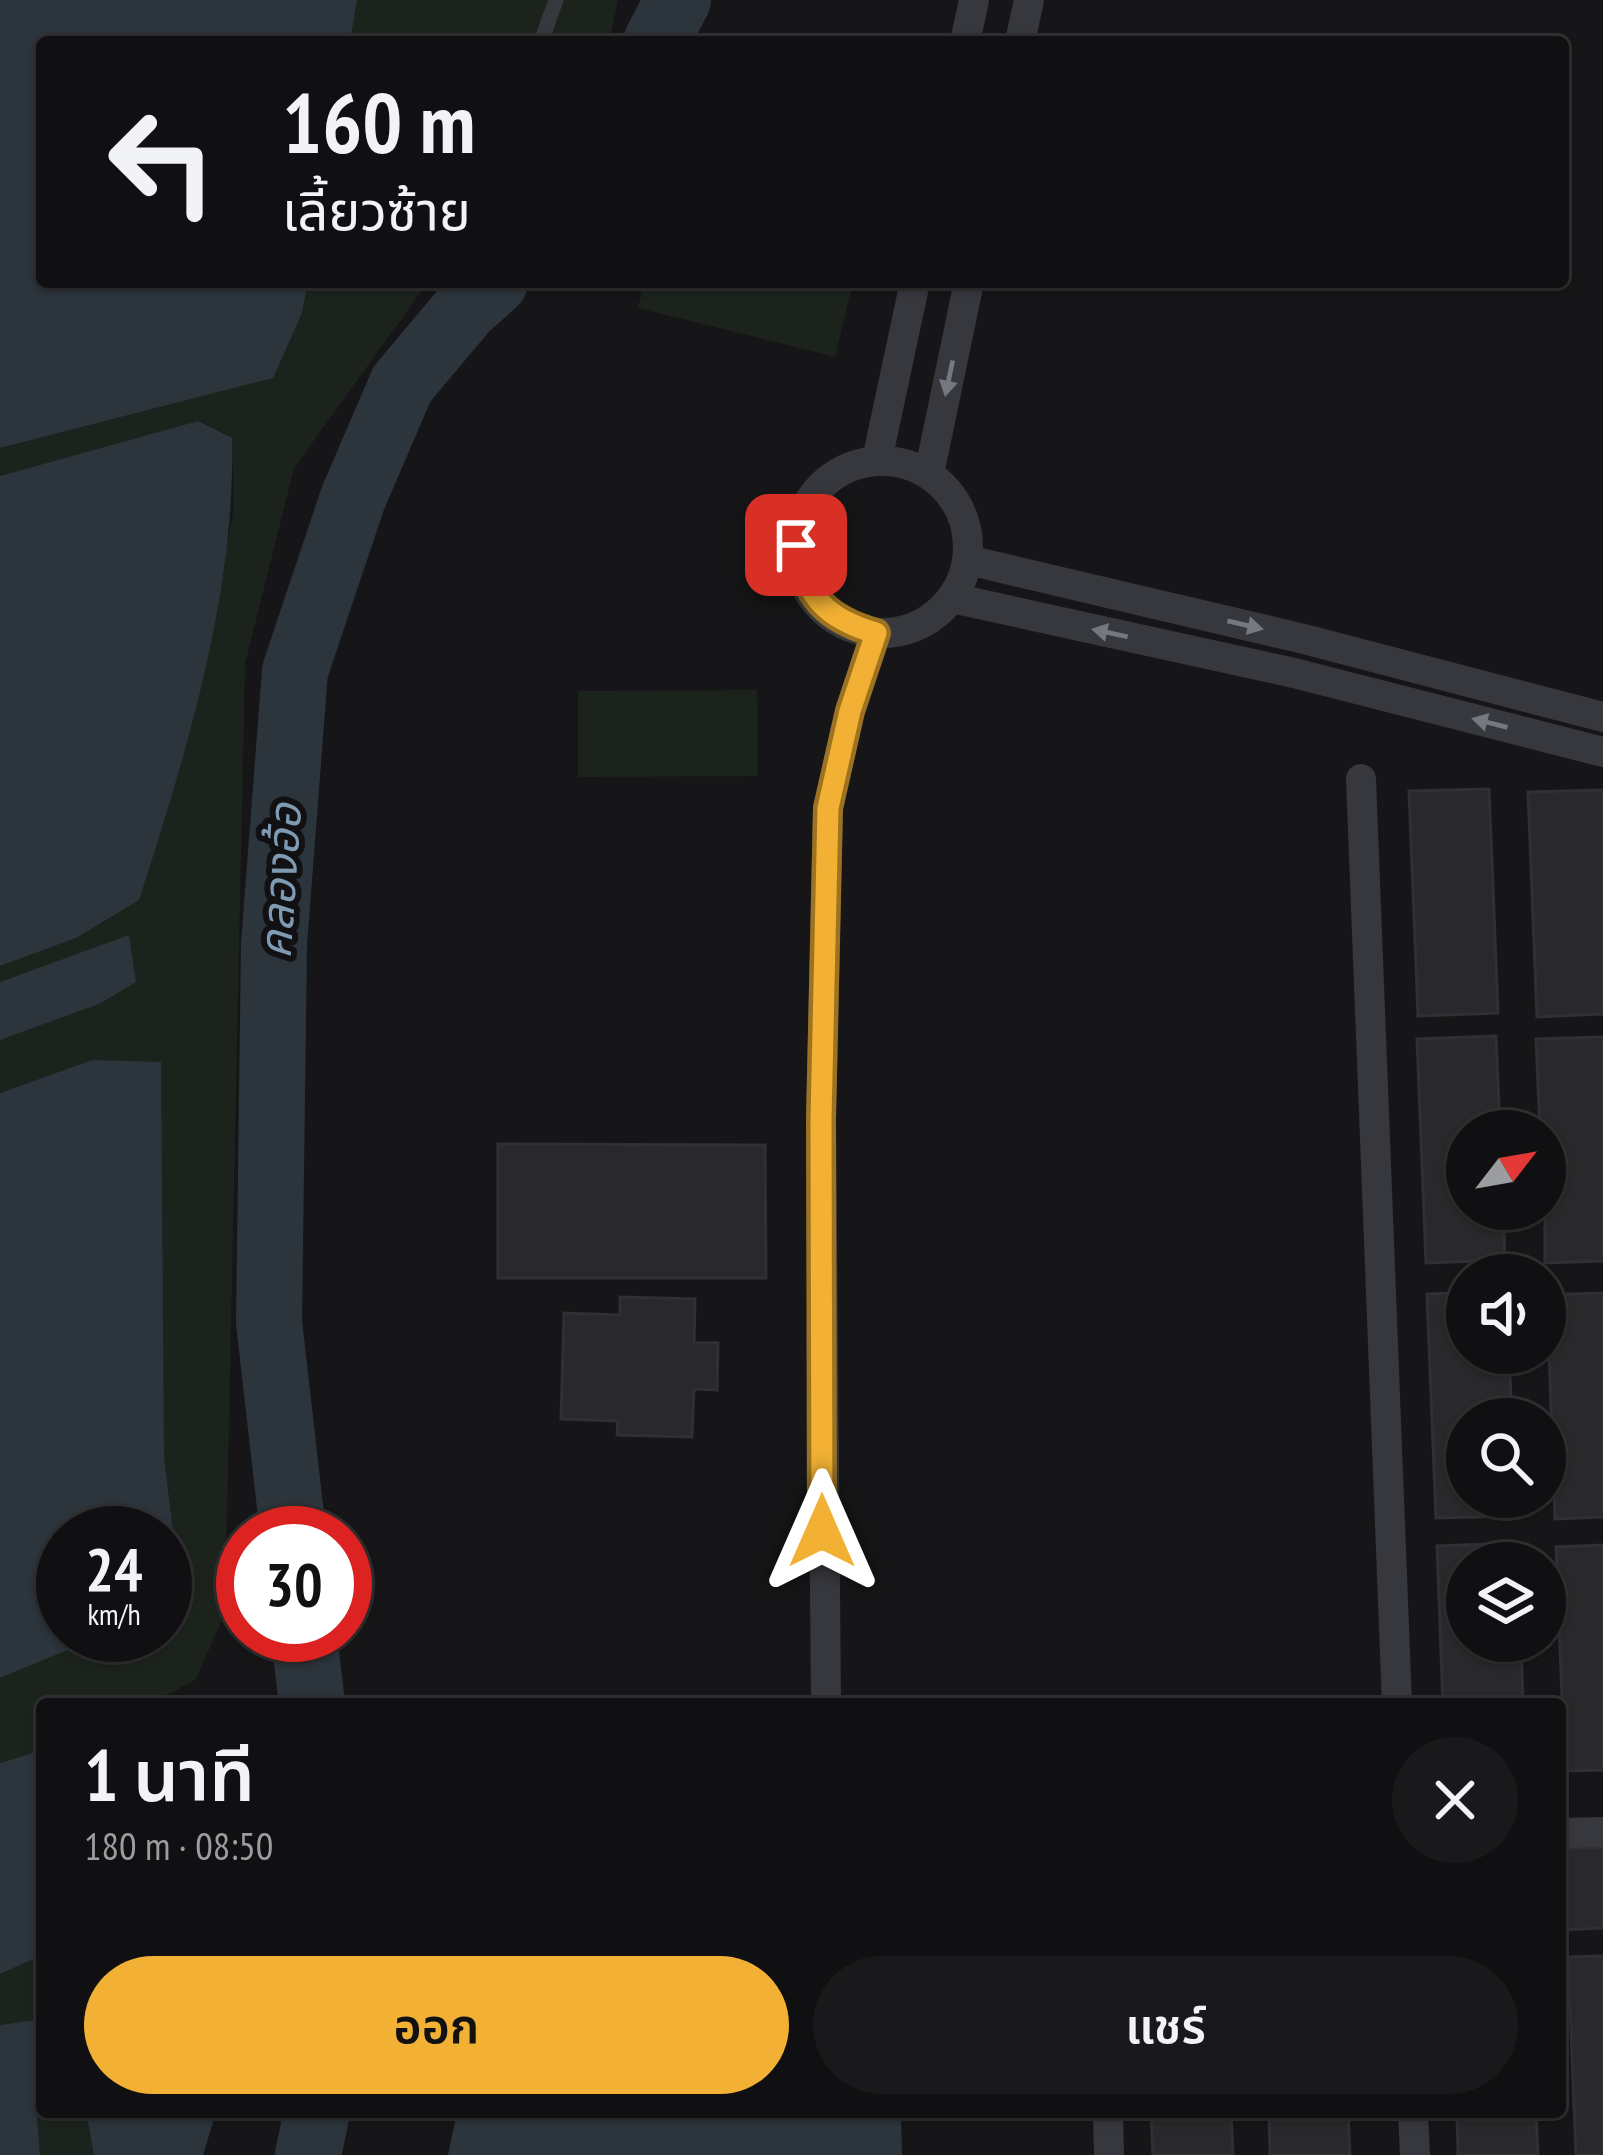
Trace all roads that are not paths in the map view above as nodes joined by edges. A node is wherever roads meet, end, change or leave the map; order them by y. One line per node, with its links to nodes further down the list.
1 (556, 0): 4 (lane)
2 (974, 0): 5 (street)
3 (1029, 0): 6 (street)
4 (543, 36)
5 (966, 36)
6 (1021, 36)
7 (914, 288): 9 (street)
8 (968, 288): 10 (street, one-way to 10)
9 (878, 460): 10 (street); 13 (street)
10 (929, 474): 11 (street)
11 (968, 560): 12 (street); 14 (street, one-way to 14)
12 (952, 598): 13 (street); 15 (street, one-way to 12)
13 (876, 633): 19 (street)
14 (1304, 639): 15 (street); 16 (street)
15 (1294, 673): 17 (street, one-way to 15)
16 (1603, 717)
17 (1603, 752)
18 (1361, 779): 20 (street)
19 (826, 1698)
20 (1396, 1698)
21 (1603, 1832): 22 (street)
22 (1566, 1833)
23 (1108, 2118): 25 (street)
24 (1413, 2118): 26 (street)
25 (1109, 2155)
26 (1415, 2155)

